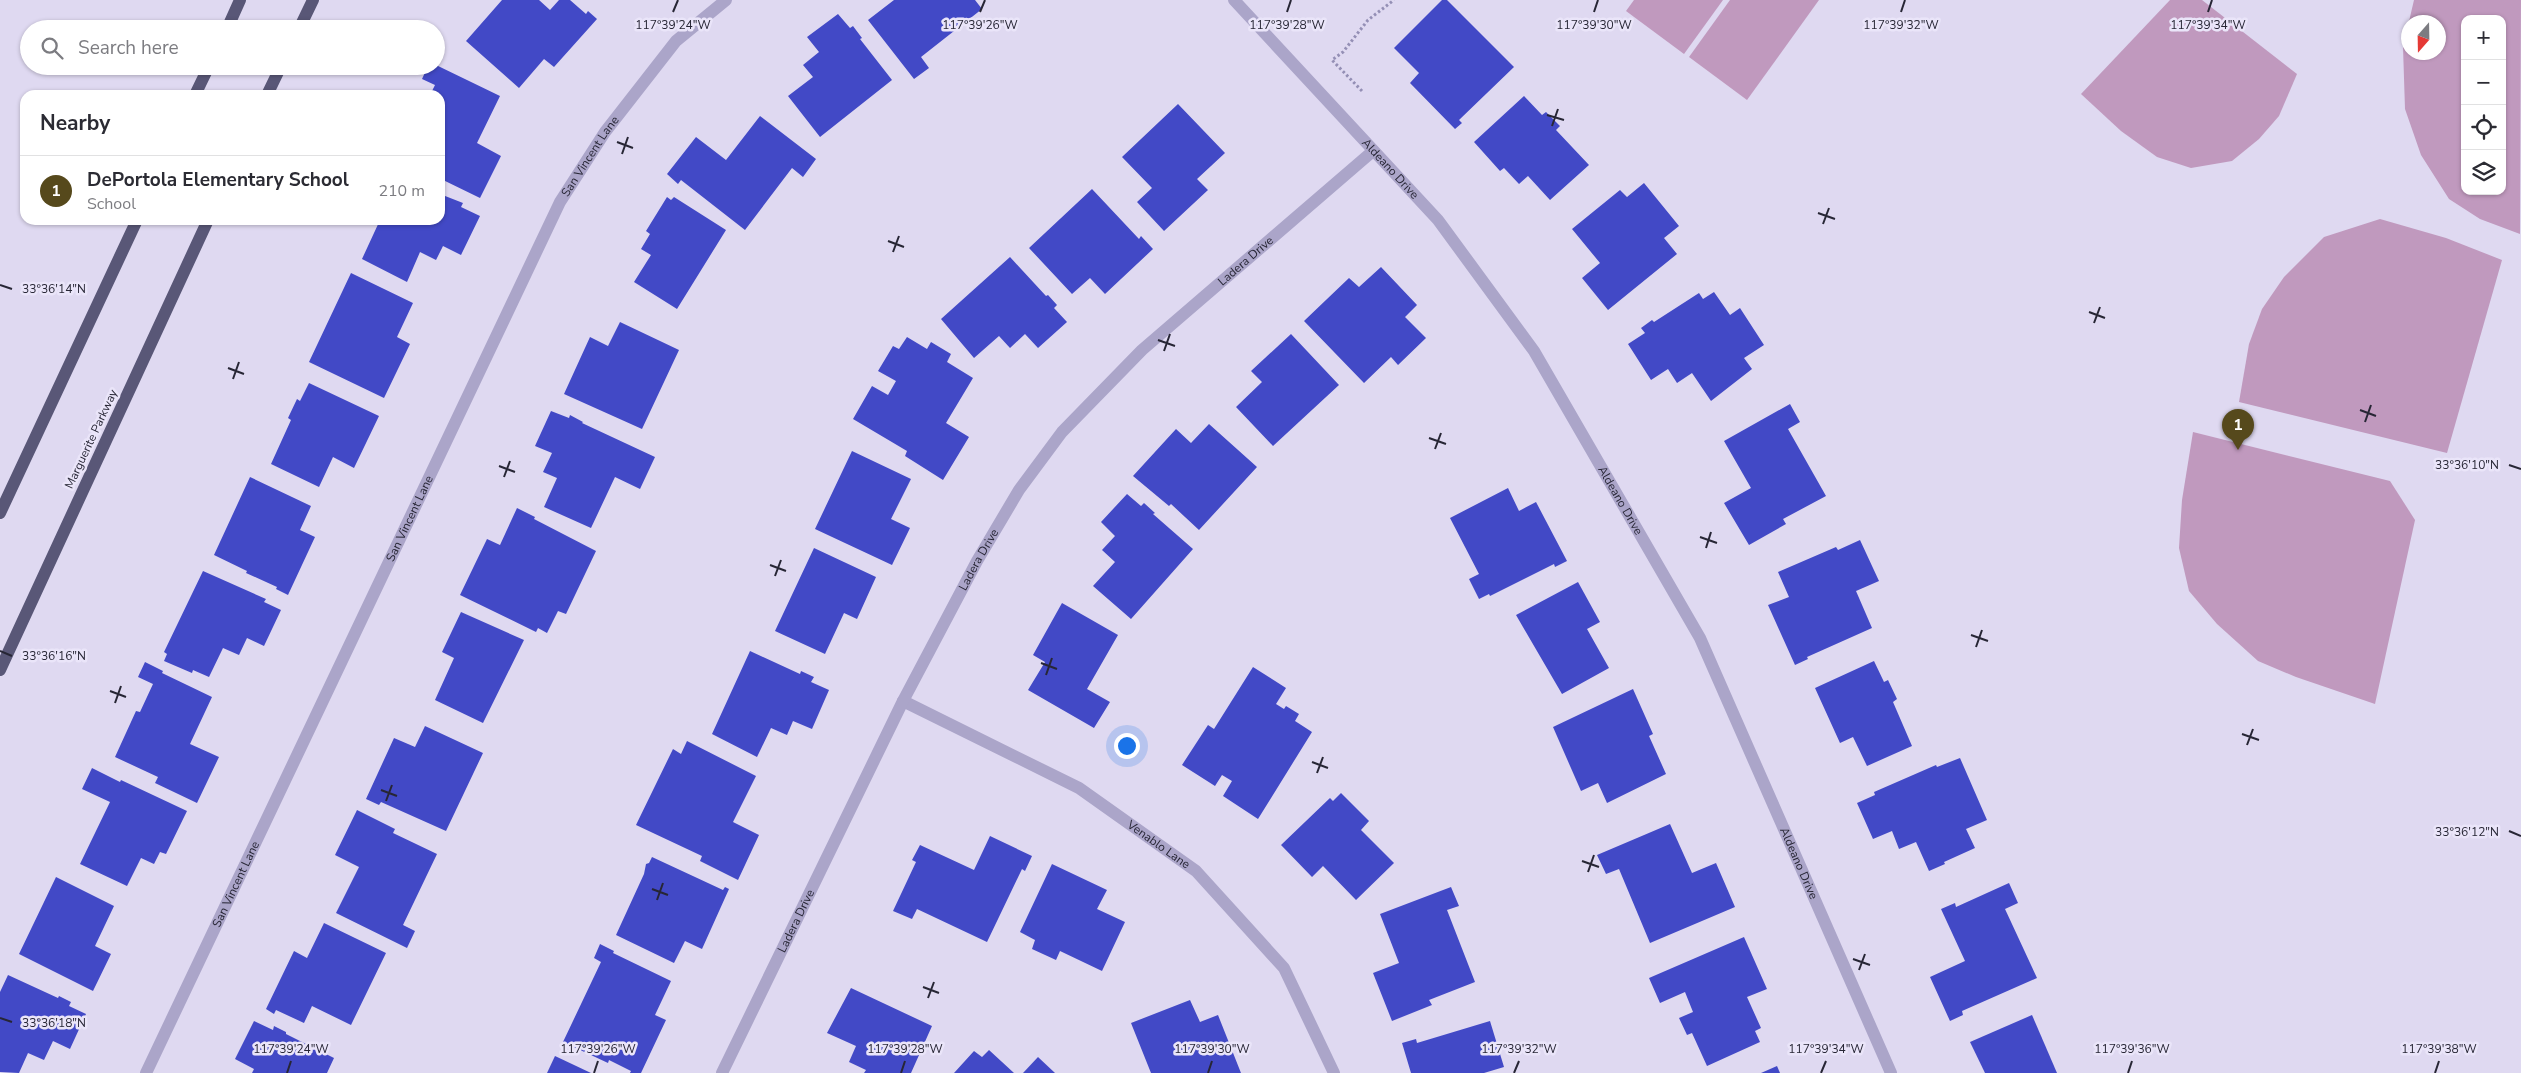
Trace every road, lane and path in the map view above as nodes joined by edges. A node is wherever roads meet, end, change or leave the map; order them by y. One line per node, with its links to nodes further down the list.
1 (240, 0): 6 (main road)
2 (313, 0): 7 (main road)
3 (726, 0): 19 (street, San Vincent Lane)
4 (1234, 0): 13 (street, Aldeano Drive)
5 (1394, 0): 12 (path)
6 (230, 20)
7 (303, 20)
8 (205, 75): 10 (main road)
9 (277, 75): 11 (main road)
10 (197, 90)
11 (269, 90)
12 (1362, 91)
13 (1373, 151): 18 (street, Ladera Drive); 22 (street, Aldeano Drive)
14 (135, 225): 16 (main road)
15 (206, 225): 17 (main road, Marguerite Parkway)
16 (0, 513)
17 (0, 670)
18 (903, 701): 20 (street, Ladera Drive); 21 (street, Venablo Lane)
19 (146, 1073)
20 (722, 1073)
21 (1334, 1073)
22 (1890, 1073)

